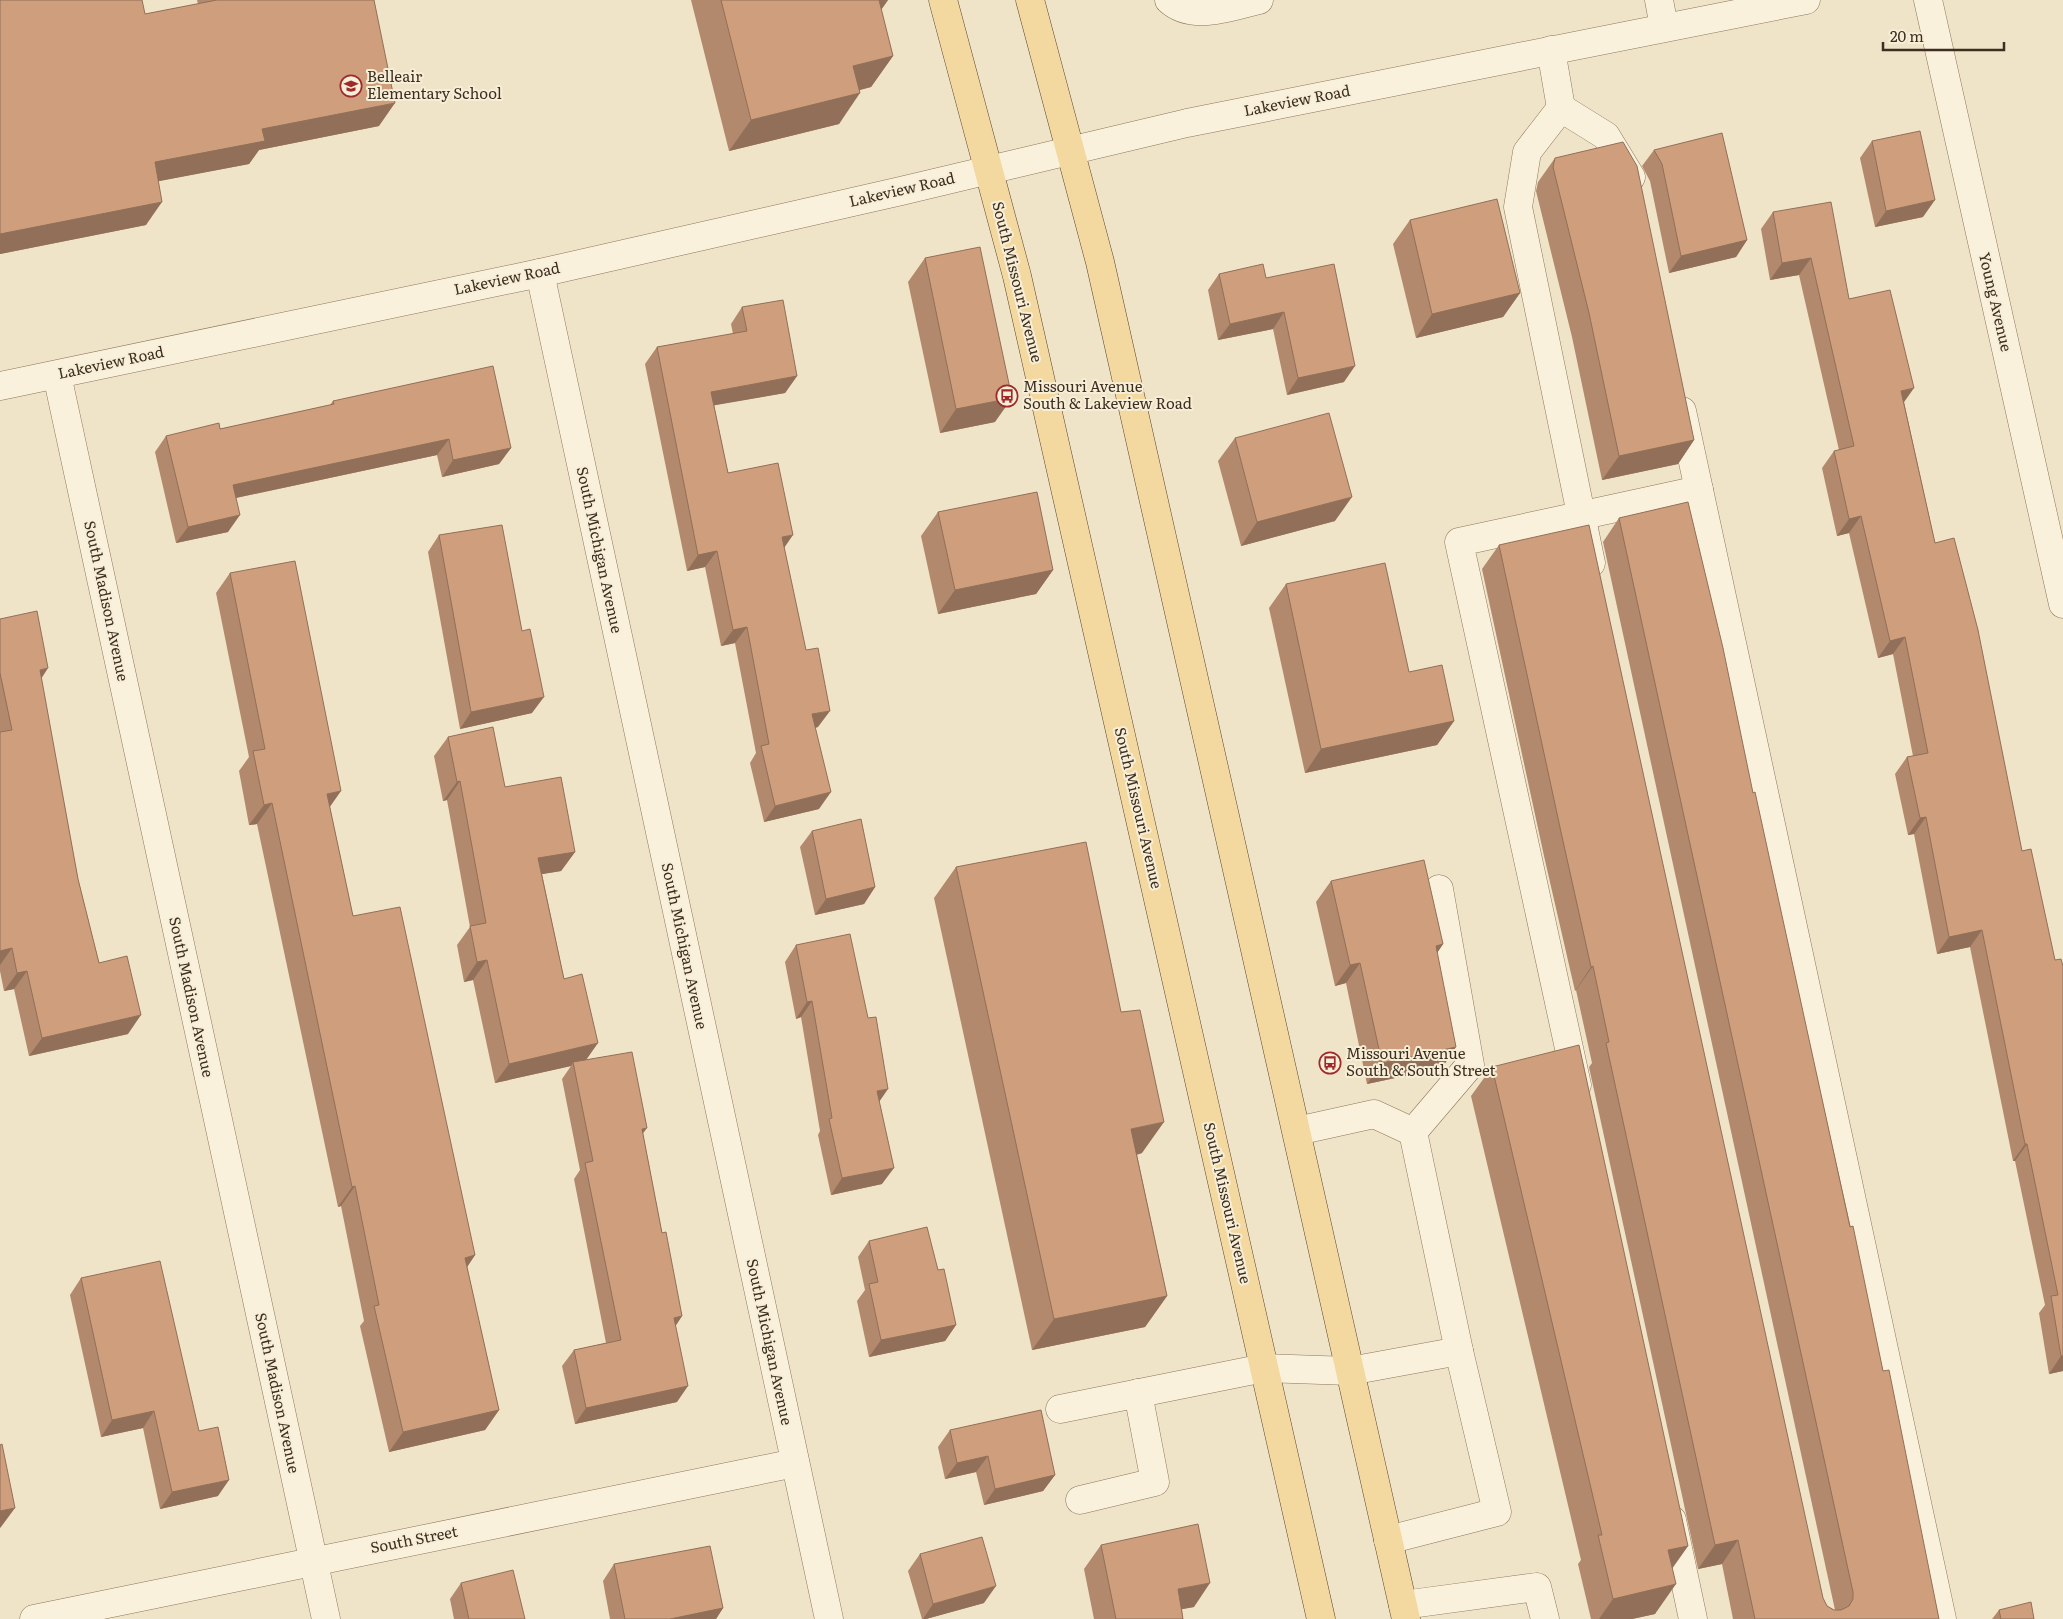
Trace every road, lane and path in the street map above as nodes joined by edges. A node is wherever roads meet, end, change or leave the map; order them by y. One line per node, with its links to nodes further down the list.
1 (943, 0): 12 (main road, South Missouri Avenue)
2 (1030, 0): 11 (main road)
3 (1169, 0): 4 (street)
4 (1259, 0)
5 (1659, 0): 8 (street)
6 (1806, 0): 8 (street, Lakeview Road)
7 (1928, 0): 21 (street, Young Avenue)
8 (1664, 27): 9 (street, Lakeview Road)
9 (1551, 50): 10 (street); 11 (street, Lakeview Road)
10 (1561, 108): 13 (street); 19 (street)
11 (1071, 152): 12 (street, Lakeview Road); 24 (main road)
12 (989, 170): 14 (street, Lakeview Road); 27 (main road, South Missouri Avenue)
13 (1639, 203)
14 (540, 272): 15 (street, Lakeview Road); 31 (street, South Michigan Avenue)
15 (57, 374): 17 (street, Lakeview Road); 35 (street, South Madison Avenue)
16 (1677, 385): 18 (street)
17 (0, 386)
18 (1699, 490): 19 (street); 43 (street)
19 (1581, 516): 20 (street); 23 (street)
20 (1596, 584)
21 (2063, 604)
22 (1439, 889): 25 (street)
23 (1581, 1105)
24 (1296, 1131): 25 (street); 28 (main road)
25 (1414, 1132): 26 (street)
26 (1459, 1351): 28 (street); 34 (street)
27 (1264, 1368): 28 (street); 29 (street); 40 (main road, South Missouri Avenue)
28 (1350, 1371): 34 (main road)
29 (1138, 1393): 30 (street); 33 (street)
30 (1060, 1409)
31 (795, 1463): 35 (street, South Street); 39 (street, South Michigan Avenue)
32 (1666, 1493): 42 (street)
33 (1080, 1500)
34 (1388, 1540): 36 (main road)
35 (313, 1561): 37 (street, South Street); 38 (street, South Madison Avenue)
36 (1404, 1612): 41 (street)
37 (34, 1619)
38 (326, 1619)
39 (829, 1619)
40 (1321, 1619)
41 (1545, 1619)
42 (1693, 1619)
43 (1942, 1619)

